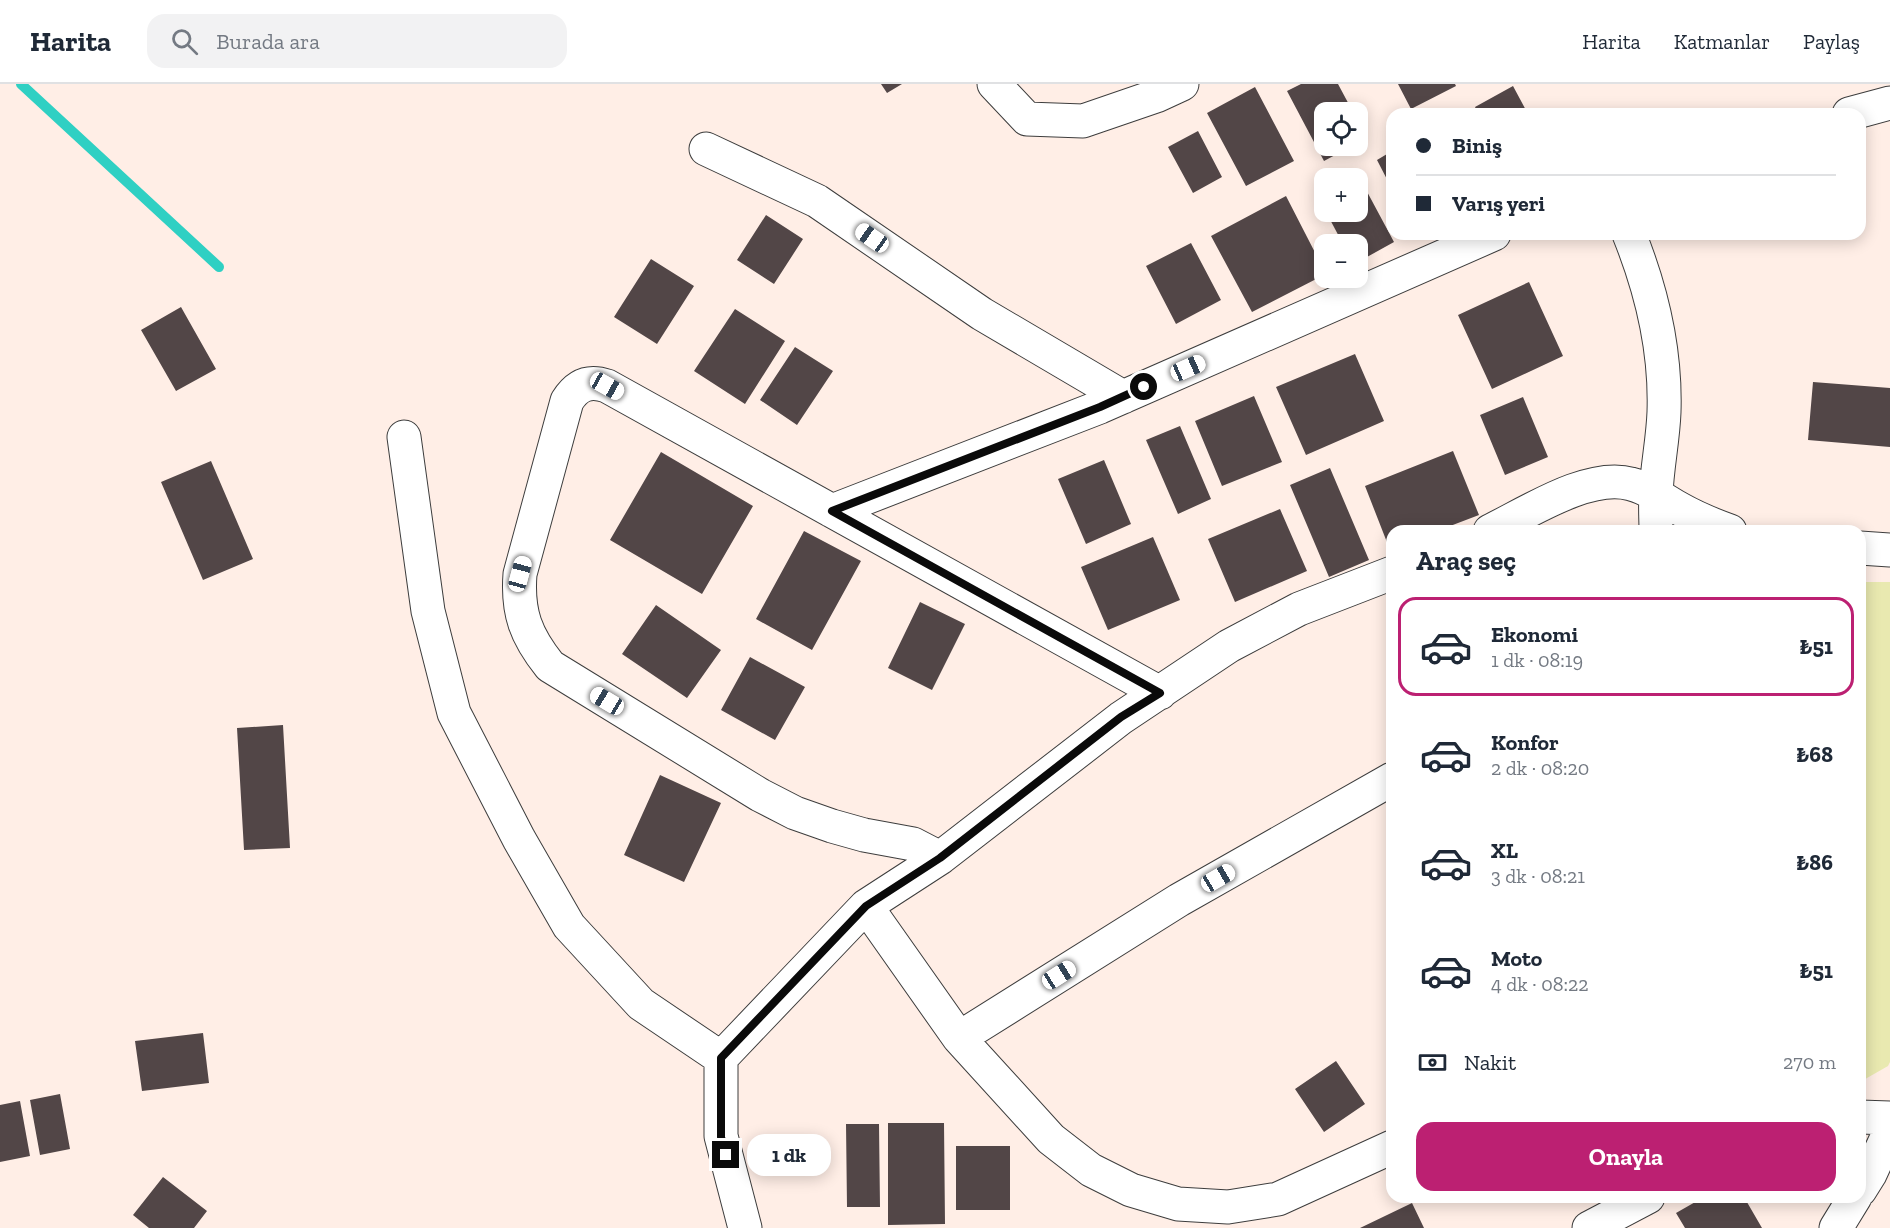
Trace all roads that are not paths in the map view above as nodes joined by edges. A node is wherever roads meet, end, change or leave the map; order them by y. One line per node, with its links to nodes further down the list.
1 (994, 84): 2 (street)
2 (1182, 84)
3 (1890, 103): 4 (street)
4 (1866, 109)
5 (706, 149): 8 (street)
6 (1480, 240): 8 (street)
7 (1631, 240): 10 (street)
8 (1123, 397): 11 (street)
9 (404, 437): 23 (street)
10 (1656, 495): 12 (street); 13 (street); 14 (street)
11 (832, 511): 18 (street); 20 (street)
12 (1502, 525)
13 (1656, 525)
14 (1716, 525)
15 (1866, 548): 16 (street)
16 (1890, 550)
17 (1386, 575): 18 (street)
18 (1160, 693): 20 (street)
19 (1386, 782): 22 (street)
20 (940, 858): 21 (street)
21 (866, 906): 22 (street); 23 (street)
22 (958, 1038): 27 (street)
23 (721, 1058): 31 (street)
24 (1866, 1117): 25 (street)
25 (1890, 1118)
26 (1890, 1131): 28 (street)
27 (1386, 1150)
28 (1866, 1180)
29 (1636, 1203): 32 (street)
30 (1851, 1203): 33 (street)
31 (745, 1228)
32 (1588, 1228)
33 (1836, 1228)

